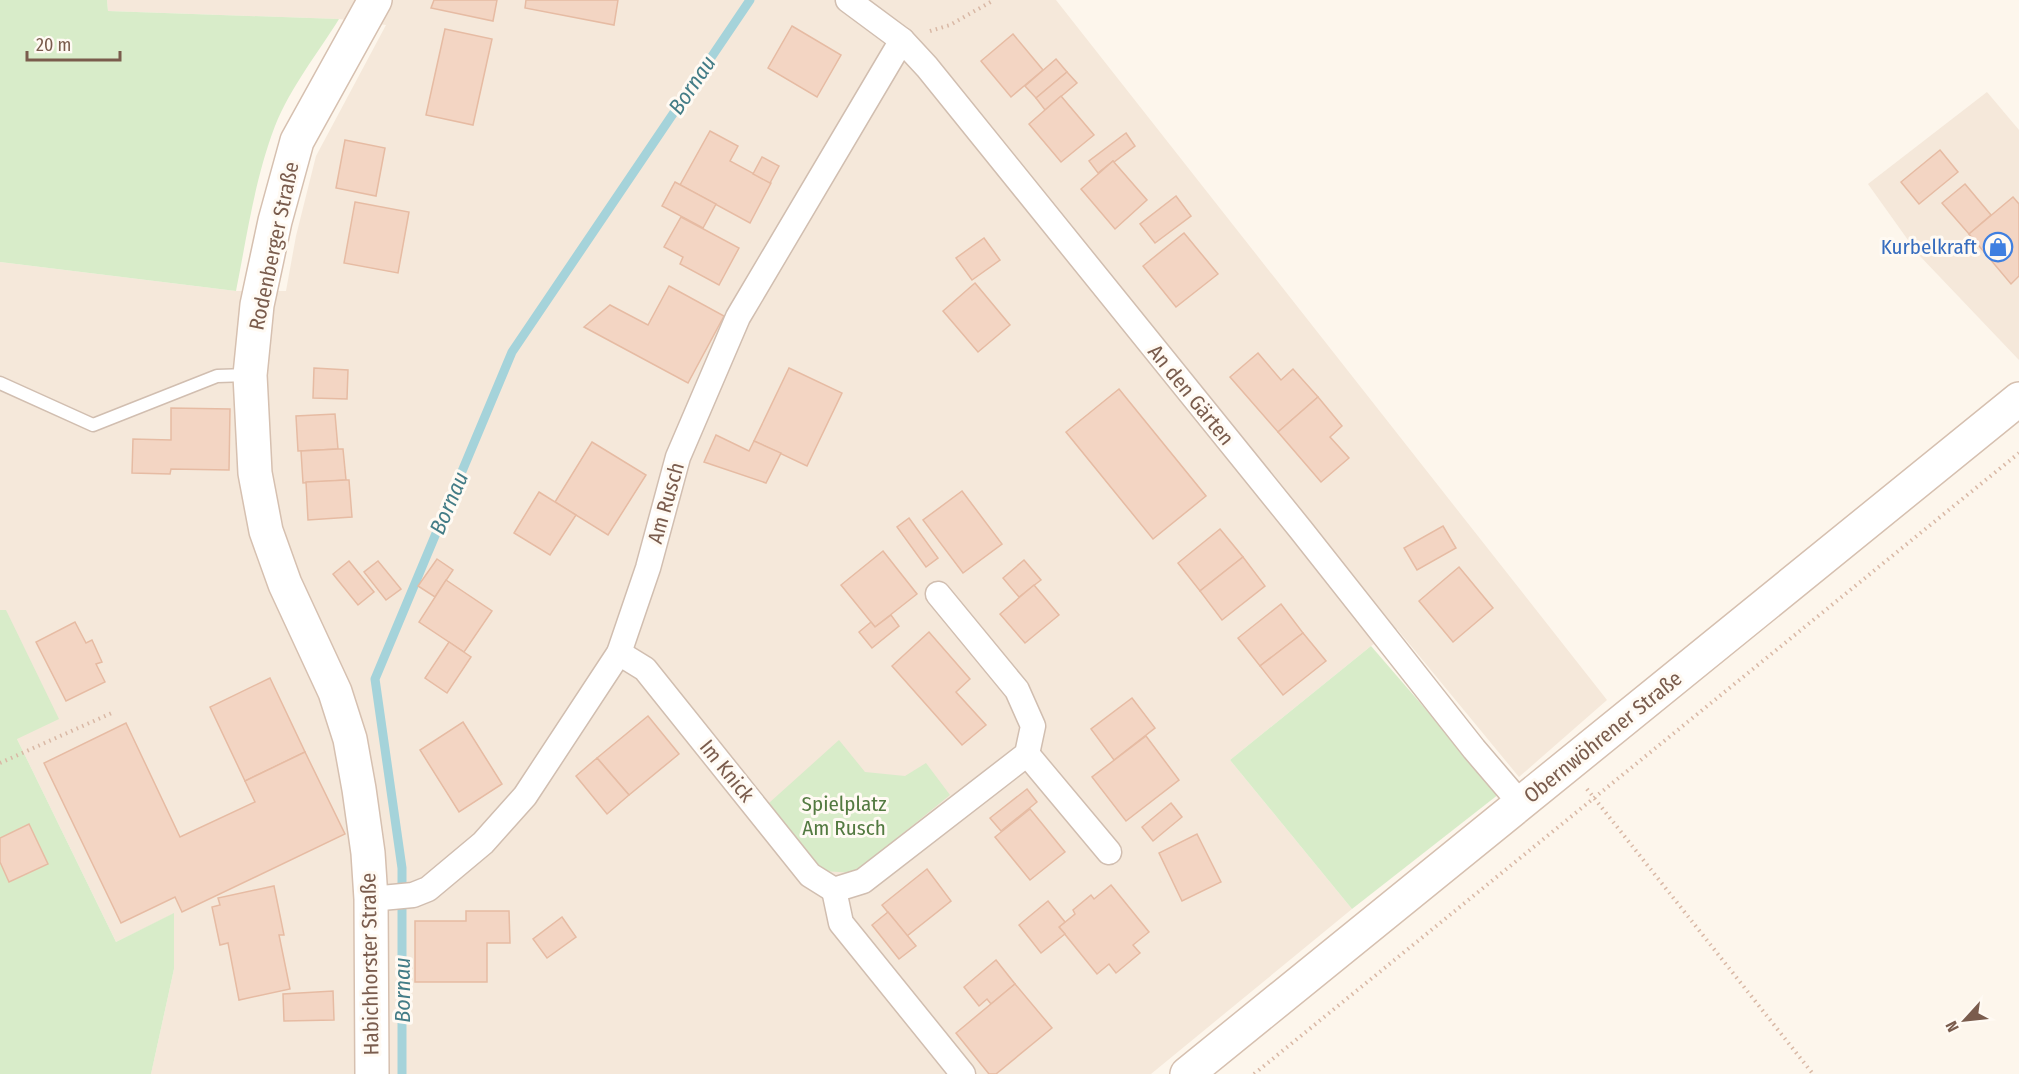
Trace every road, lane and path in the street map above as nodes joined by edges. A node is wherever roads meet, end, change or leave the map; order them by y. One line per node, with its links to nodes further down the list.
1 (375, 0): 5 (main road, Rodenberger Straße)
2 (848, 0): 4 (street, An den Gärten)
3 (994, 0): 4 (path)
4 (902, 40): 10 (street, Am Rusch); 16 (street, An den Gärten)
5 (250, 375): 6 (lane); 18 (main road, Rodenberger Straße)
6 (0, 383)
7 (2019, 399): 14 (main road, Obernwöhrener Straße)
8 (2019, 453): 15 (path)
9 (938, 594): 12 (street)
10 (619, 653): 19 (street, Im Knick); 20 (street, Am Rusch)
11 (114, 712): 13 (path)
12 (1027, 754): 17 (street); 19 (street)
13 (0, 763)
14 (1566, 767): 15 (path); 16 (main road, Obernwöhrener Straße)
15 (1595, 798): 24 (path); 25 (path)
16 (1521, 804): 23 (main road, Obernwöhrener Straße)
17 (1109, 852)
18 (368, 854): 20 (main road, Habichhorster Straße)
19 (834, 890): 22 (street)
20 (392, 897): 21 (main road, Habichhorster Straße)
21 (372, 1074)
22 (963, 1074)
23 (1187, 1074)
24 (1254, 1074)
25 (1813, 1074)

